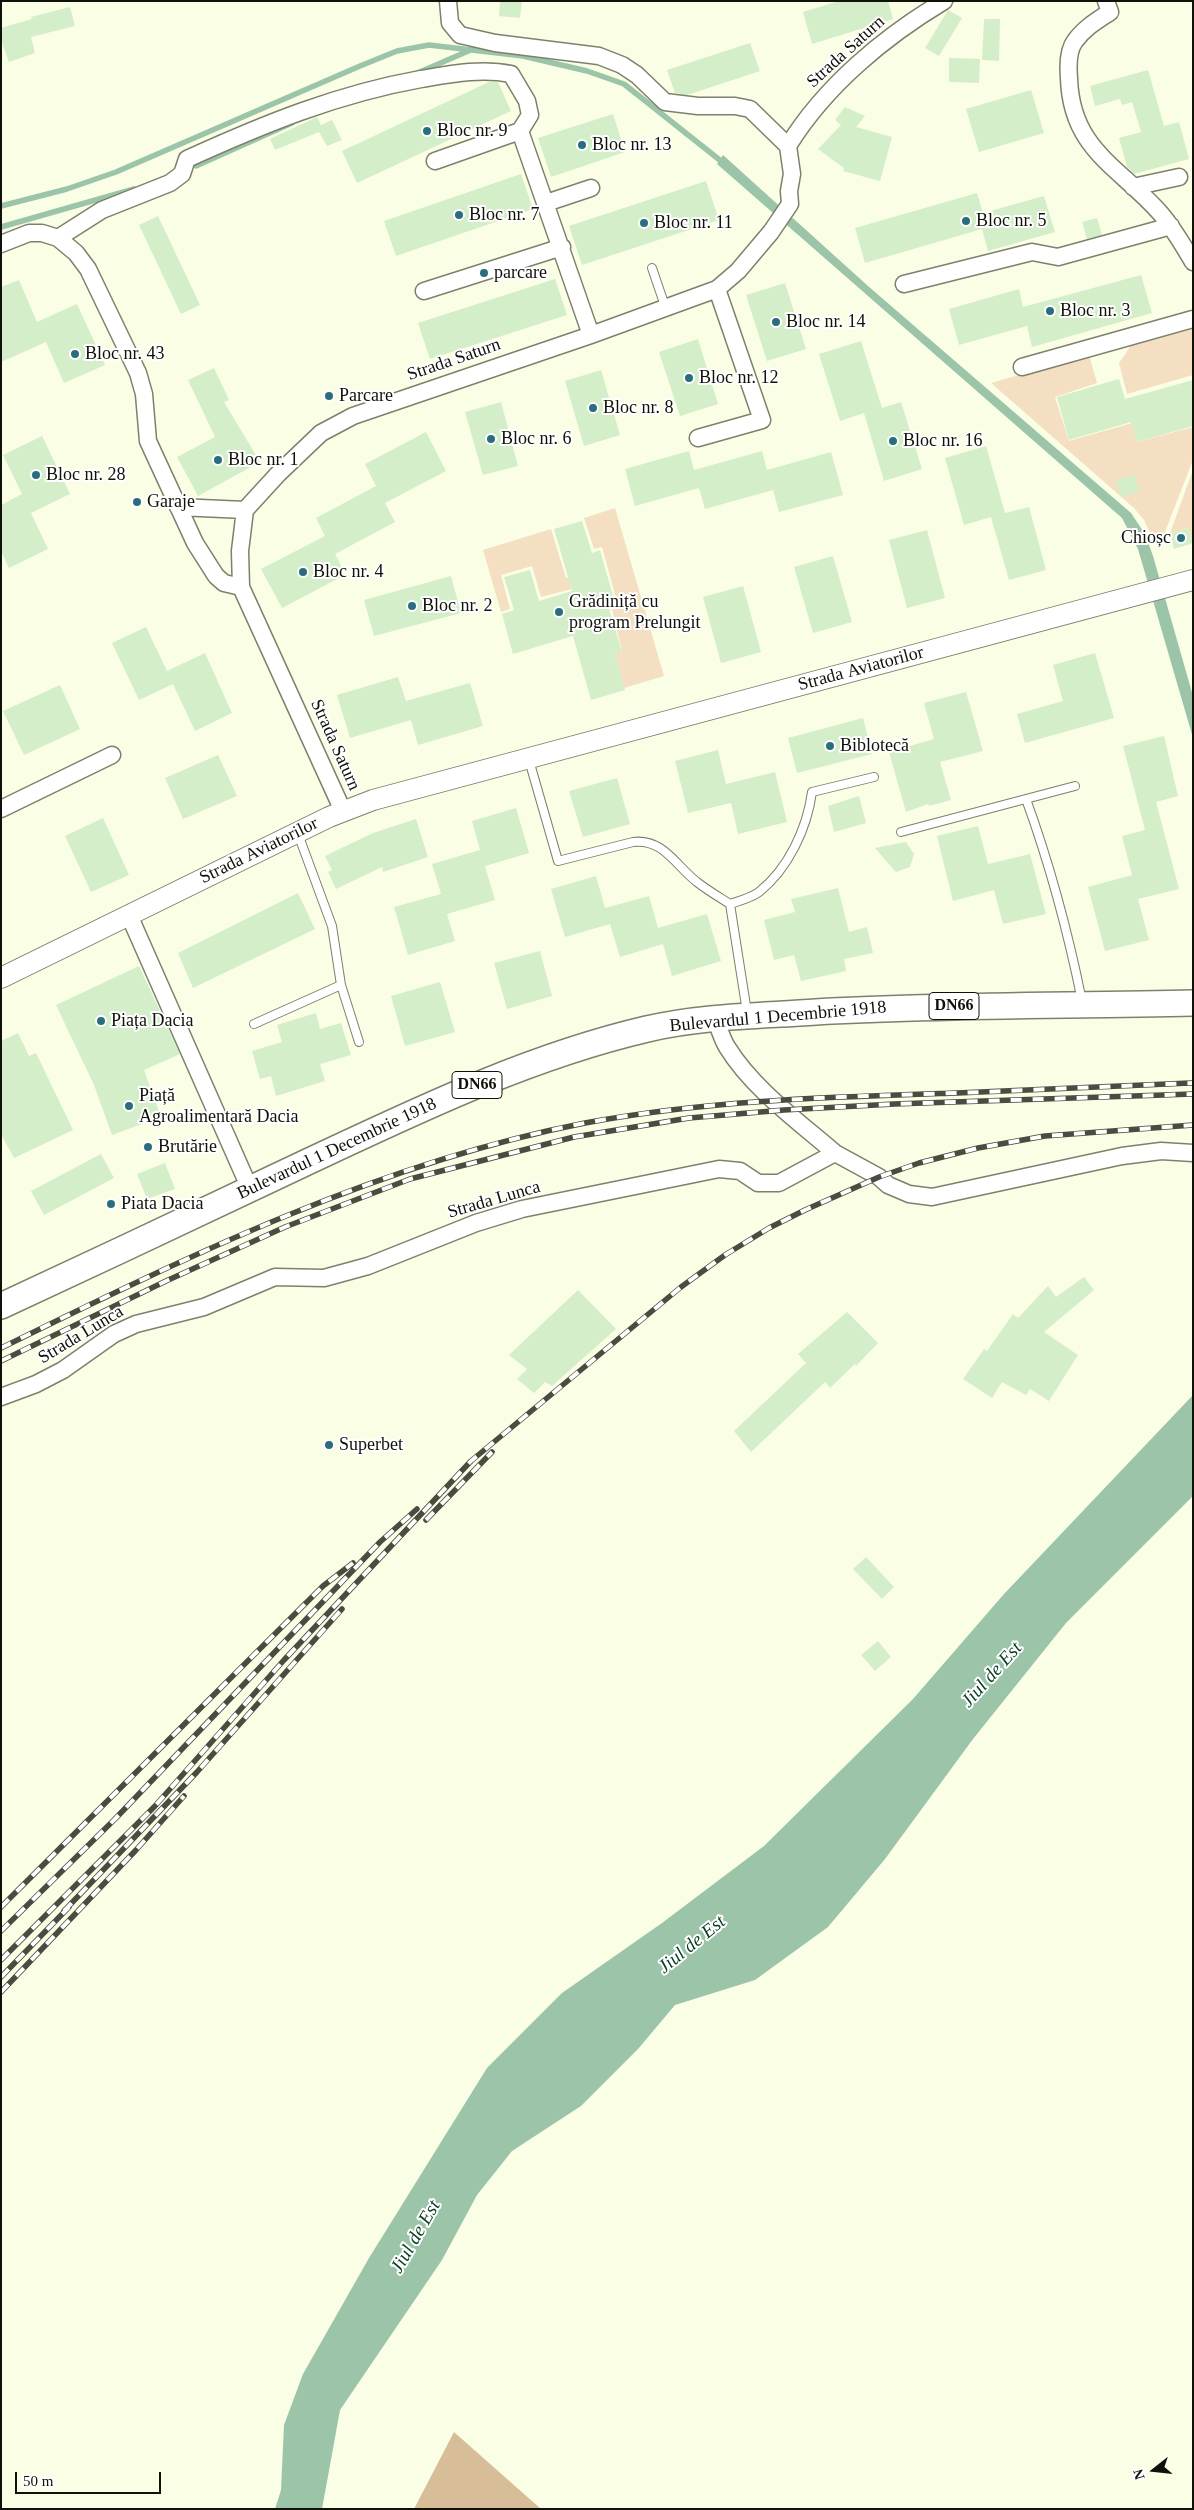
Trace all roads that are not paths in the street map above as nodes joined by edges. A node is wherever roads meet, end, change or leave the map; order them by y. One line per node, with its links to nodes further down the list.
1 (448, 1): 5 (street)
2 (944, 1): 5 (street, Strada Saturn)
3 (1106, 1): 8 (street)
4 (520, 131): 6 (street); 10 (street); 12 (street)
5 (788, 146): 18 (street, Strada Saturn)
6 (435, 161)
7 (1179, 176): 8 (street)
8 (1133, 187): 11 (street)
9 (591, 188): 10 (street)
10 (546, 203): 14 (street)
11 (1171, 226): 15 (street); 17 (street)
12 (58, 238): 13 (street); 25 (street)
13 (1, 244)
14 (562, 247): 19 (street); 22 (street)
15 (1193, 262)
16 (652, 268): 20 (lane)
17 (904, 284)
18 (717, 289): 20 (street, Strada Saturn); 24 (street)
19 (424, 291)
20 (666, 309): 22 (street, Strada Saturn)
21 (1193, 318): 23 (street)
22 (591, 335): 26 (street, Strada Saturn)
23 (1022, 367)
24 (698, 438)
25 (178, 507): 26 (street); 28 (street)
26 (245, 510): 28 (street, Strada Saturn)
27 (1193, 580): 30 (street, Strada Aviatorilor)
28 (241, 587): 35 (street, Strada Saturn)
29 (112, 755): 34 (street)
30 (528, 756): 35 (street, Strada Aviatorilor); 38 (lane)
31 (874, 777): 38 (lane)
32 (1075, 786): 33 (lane)
33 (1026, 799): 37 (lane); 43 (lane)
34 (1, 809)
35 (342, 811): 36 (street, Strada Aviatorilor)
36 (298, 832): 39 (street, Strada Aviatorilor); 41 (lane)
37 (901, 832)
38 (730, 904): 44 (lane)
39 (129, 914): 40 (street, Strada Aviatorilor); 50 (street)
40 (1, 978)
41 (341, 985): 46 (lane); 47 (lane)
42 (1193, 1003): 43 (main road, Bulevardul 1 Decembrie 1918 / DN66)
43 (1082, 1005): 44 (main road, Bulevardul 1 Decembrie 1918 / DN66)
44 (748, 1016): 45 (main road, Bulevardul 1 Decembrie 1918 / DN66)
45 (715, 1018): 48 (street); 50 (main road, Bulevardul 1 Decembrie 1918 / DN66)
46 (254, 1024)
47 (359, 1042)
48 (835, 1152): 49 (street); 52 (street, Strada Lunca)
49 (1193, 1153)
50 (250, 1189): 51 (main road, Bulevardul 1 Decembrie 1918 / DN66)
51 (1, 1306)
52 (1, 1397)

